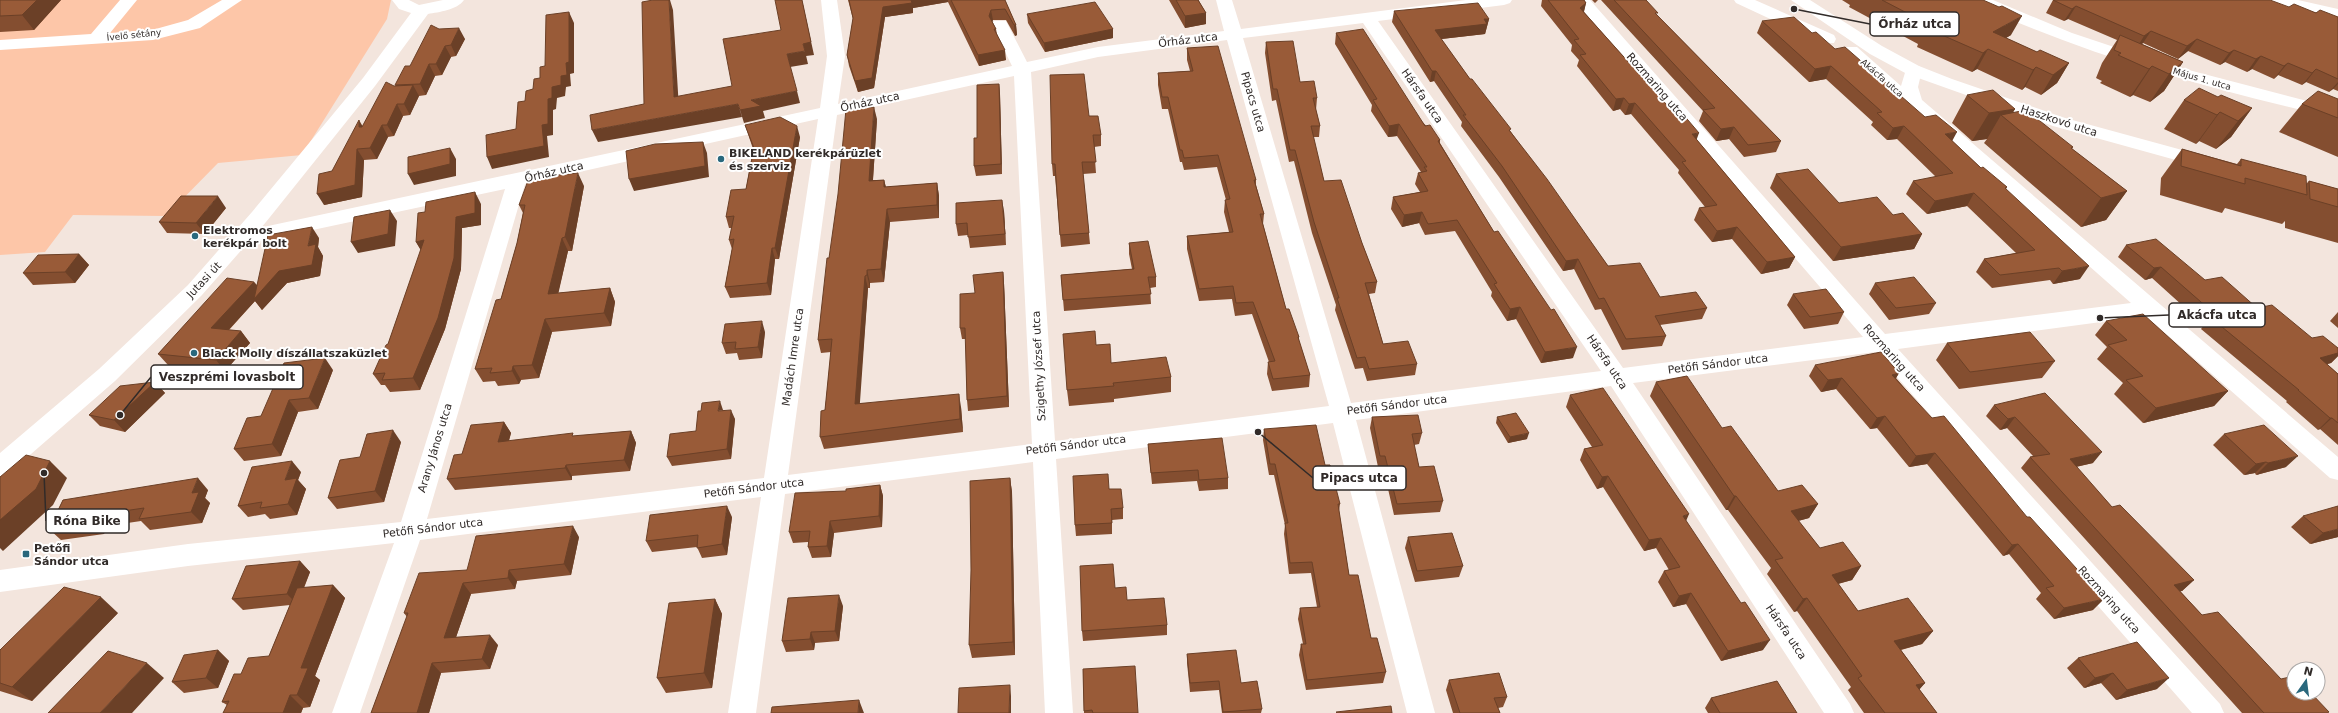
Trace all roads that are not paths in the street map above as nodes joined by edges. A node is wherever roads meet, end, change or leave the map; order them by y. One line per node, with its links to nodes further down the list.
1 (129, 0): 18 (street, Ívelő sétány)
2 (234, 0): 18 (street, Ívelő sétány)
3 (400, 0): 13 (street)
4 (456, 0): 13 (street)
5 (829, 0): 25 (street, Madách Imre utca)
6 (1224, 0): 17 (street, Pipacs utca)
7 (1504, 0): 15 (street, Őrház utca)
8 (1581, 0): 31 (street, Rozmaring utca)
9 (1742, 0): 19 (street)
10 (1799, 0): 23 (street, Haszkovó utca)
11 (1980, 0): 26 (street, Május 1. utca)
12 (2276, 0): 14 (street)
13 (423, 9): 29 (street, Jutasi út)
14 (2338, 14)
15 (1367, 17): 17 (street, Őrház utca); 32 (street, Hársfa utca)
16 (1000, 25): 22 (street, Szigethy József utca)
17 (1234, 34): 22 (street, Őrház utca); 33 (street, Pipacs utca)
18 (96, 39): 20 (street, Ívelő sétány)
19 (1828, 39)
20 (0, 46)
21 (1851, 51): 24 (street, Akácfa utca)
22 (1022, 69): 25 (street, Őrház utca); 34 (street, Szigethy József utca)
23 (1913, 70): 24 (street, Akácfa utca); 27 (street, Haszkovó utca)
24 (1915, 104): 30 (street, Akácfa utca)
25 (828, 111): 28 (street, Őrház utca); 37 (street, Madách Imre utca)
26 (2338, 114)
27 (2225, 167)
28 (517, 180): 29 (street, Őrház utca); 38 (street, Arany János utca)
29 (242, 238): 35 (street, Jutasi út)
30 (2151, 308): 31 (street, Petőfi Sándor utca); 36 (street, Akácfa utca)
31 (1880, 343): 32 (street, Petőfi Sándor utca); 45 (street, Rozmaring utca)
32 (1617, 377): 33 (street, Petőfi Sándor utca); 44 (street, Hársfa utca)
33 (1342, 412): 34 (street, Petőfi Sándor utca); 43 (street, Pipacs utca)
34 (1044, 449): 37 (street, Petőfi Sándor utca); 42 (street, Szigethy József utca)
35 (0, 467)
36 (2338, 471)
37 (775, 486): 38 (street, Petőfi Sándor utca); 41 (street, Madách Imre utca)
38 (411, 531): 39 (street, Petőfi Sándor utca); 40 (street, Arany János utca)
39 (0, 581)
40 (346, 713)
41 (742, 713)
42 (1059, 713)
43 (1421, 713)
44 (1840, 713)
45 (2210, 713)

